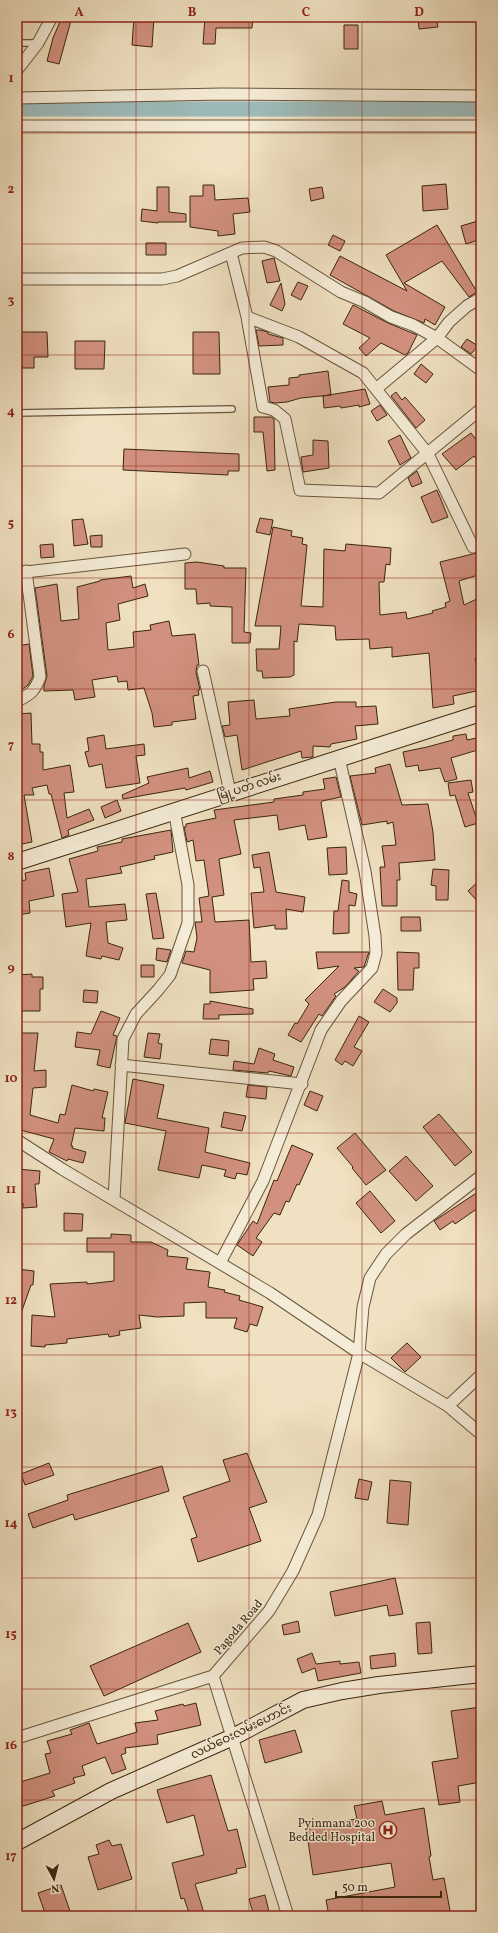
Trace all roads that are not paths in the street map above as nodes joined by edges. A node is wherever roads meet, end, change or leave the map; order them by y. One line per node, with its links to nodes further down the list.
1 (52, 17): 3 (street)
2 (17, 43): 3 (lane)
3 (38, 43): 4 (street)
4 (17, 70)
5 (481, 96): 6 (street)
6 (17, 98)
7 (17, 126): 8 (street)
8 (481, 126)
9 (231, 253): 10 (street); 12 (street); 13 (street)
10 (17, 279)
11 (481, 298): 13 (street)
12 (247, 317): 15 (street); 19 (street)
13 (437, 338): 14 (street); 15 (street)
14 (481, 370)
15 (376, 389): 19 (street)
16 (232, 409): 18 (lane)
17 (481, 409): 19 (street)
18 (17, 413)
19 (428, 454): 20 (street)
20 (473, 547)
21 (184, 554): 22 (street)
22 (22, 572): 24 (street)
23 (203, 670): 27 (street)
24 (17, 701)
25 (481, 713): 26 (street, မြို့ပတ် လမ်း)
26 (338, 758): 27 (street, မြို့ပတ် လမ်း); 31 (street)
27 (230, 792): 28 (street, မြို့ပတ် လမ်း)
28 (174, 810): 29 (street, မြို့ပတ် လမ်း); 30 (street)
29 (17, 862)
30 (121, 1065): 31 (street); 34 (street)
31 (302, 1084): 35 (street)
32 (17, 1140): 34 (street)
33 (481, 1176): 36 (street, Pagoda Road)
34 (114, 1199): 35 (street)
35 (220, 1263): 36 (street)
36 (359, 1353): 38 (street); 41 (street, Pagoda Road)
37 (481, 1375): 38 (street)
38 (448, 1406): 39 (street)
39 (481, 1434)
40 (481, 1674): 43 (street, လယ်ဝေးလမ်းဟောင်း)
41 (213, 1676): 42 (street); 43 (street)
42 (17, 1738)
43 (233, 1738): 44 (street, လယ်ဝေးလမ်းဟောင်း); 45 (street)
44 (17, 1842)
45 (288, 1916)

